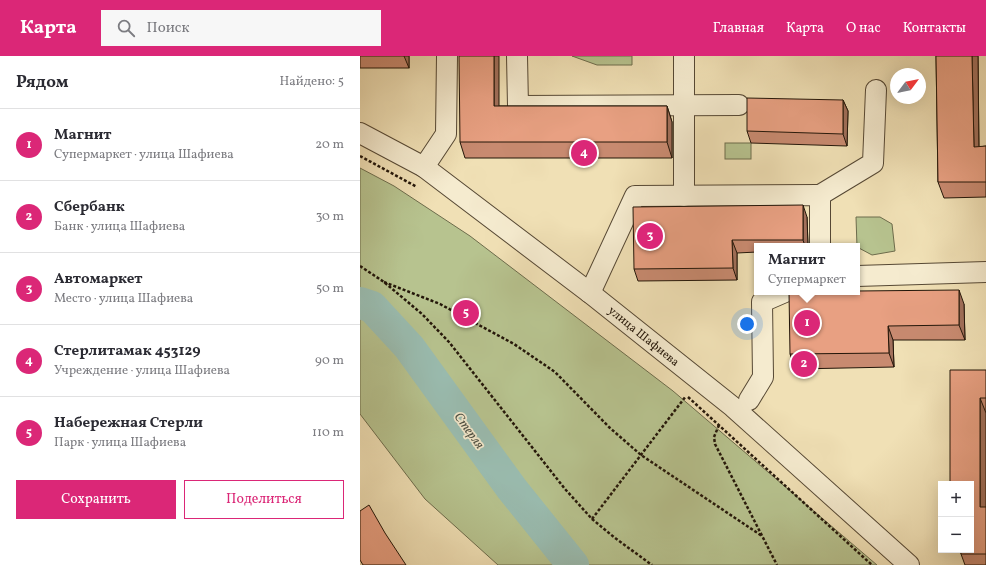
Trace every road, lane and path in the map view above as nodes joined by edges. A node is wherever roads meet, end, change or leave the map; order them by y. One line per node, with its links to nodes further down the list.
1 (447, 56): 9 (street)
2 (517, 56): 5 (street)
3 (684, 56): 5 (street)
4 (876, 90): 11 (street)
5 (684, 105): 6 (street); 12 (street)
6 (739, 105)
7 (360, 133): 9 (street, улица Шафиева)
8 (360, 156): 10 (path)
9 (424, 167): 18 (street, улица Шафиева)
10 (420, 189)
11 (820, 195): 12 (street); 13 (street)
12 (684, 196): 18 (street)
13 (820, 243)
14 (360, 266): 17 (path)
15 (986, 272): 16 (street)
16 (860, 276)
17 (384, 282): 24 (path); 25 (path)
18 (590, 293): 30 (street, улица Шафиева)
19 (778, 295): 22 (street)
20 (681, 391): 21 (path)
21 (686, 396): 23 (path); 24 (path)
22 (749, 400)
23 (719, 425): 26 (path); 29 (path)
24 (641, 455): 25 (path); 26 (path)
25 (592, 519): 27 (path)
26 (762, 536): 28 (path)
27 (652, 565)
28 (777, 565)
29 (872, 565)
30 (909, 565)

